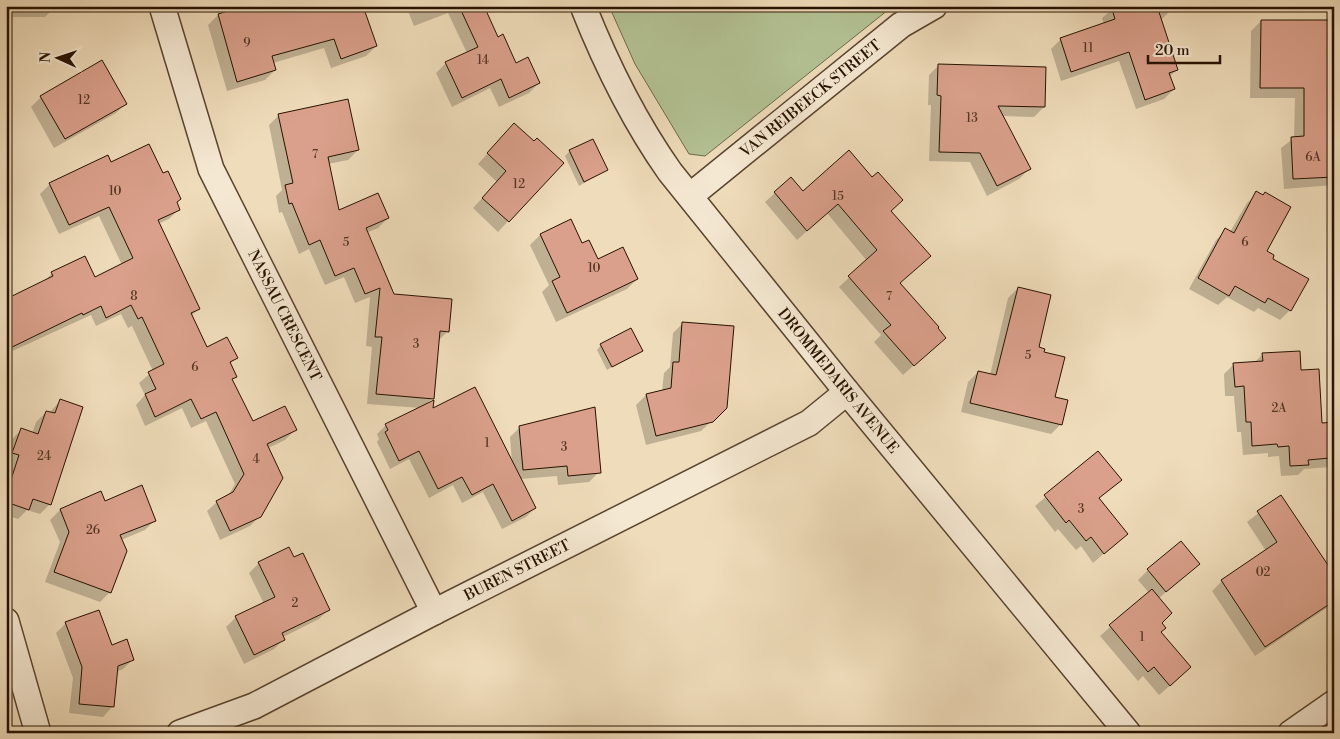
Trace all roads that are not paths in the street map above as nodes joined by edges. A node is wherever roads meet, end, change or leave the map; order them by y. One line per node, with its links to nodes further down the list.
1 (162, 6): 6 (street, NASSAU CRESCENT)
2 (583, 6): 4 (street, DROMMEDARIS AVENUE)
3 (934, 6): 4 (street, VAN REIBEECK STREET)
4 (690, 196): 5 (street, DROMMEDARIS AVENUE)
5 (847, 392): 6 (street, BUREN STREET); 11 (street, DROMMEDARIS AVENUE)
6 (434, 612): 10 (street, BUREN STREET)
7 (6, 621): 9 (street)
8 (1334, 703): 12 (street)
9 (38, 733)
10 (180, 733)
11 (1128, 733)
12 (1291, 733)

